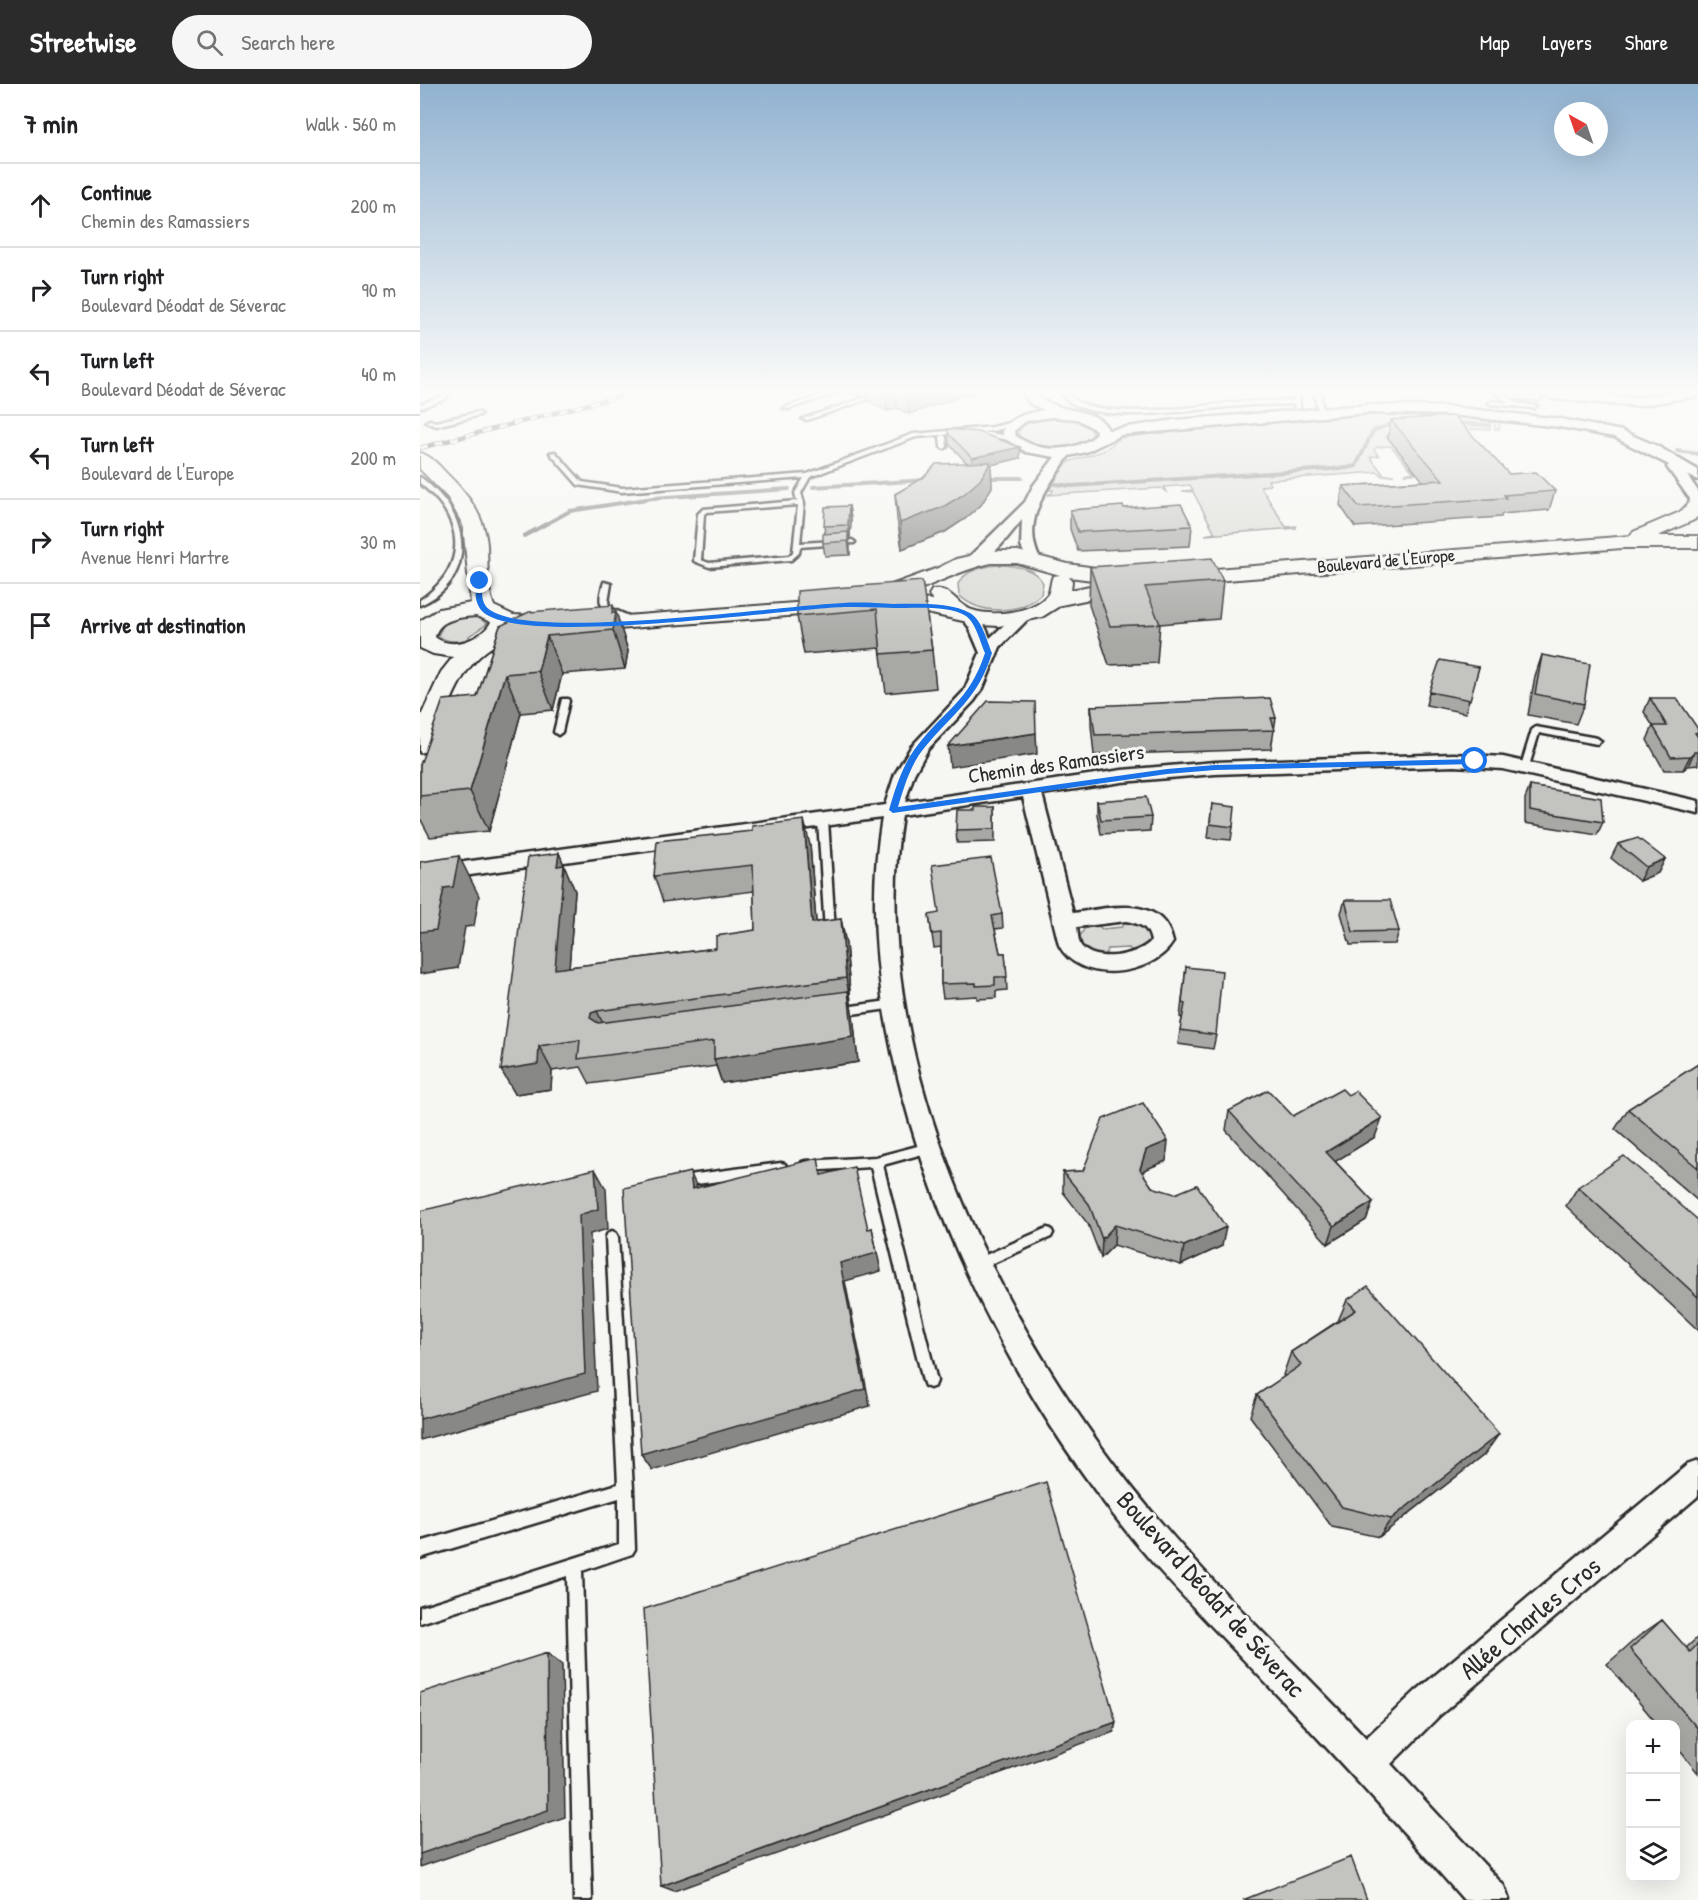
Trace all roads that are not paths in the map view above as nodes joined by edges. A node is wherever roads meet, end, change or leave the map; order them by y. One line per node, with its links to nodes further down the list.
1 (435, 474): 18 (street)
2 (571, 474): 7 (lane)
3 (814, 474): 7 (lane)
4 (1034, 474): 9 (street)
5 (1049, 474): 9 (street)
6 (1679, 474): 11 (street)
7 (808, 476): 10 (lane)
8 (420, 479): 28 (lane)
9 (1031, 499): 17 (street); 19 (street)
10 (801, 502): 16 (lane); 16 (lane)
11 (1693, 509): 12 (street); 14 (street, Boulevard de l'Europe)
12 (1698, 534)
13 (852, 542): 16 (lane)
14 (1622, 542): 15 (street, Boulevard de l'Europe); 21 (street, Boulevard de l'Europe)
15 (1698, 542)
16 (796, 545)
17 (974, 559): 19 (street); 20 (street)
18 (476, 563): 28 (street); 29 (street)
19 (1039, 563): 23 (street); 23 (street)
20 (946, 573): 24 (street); 25 (street)
21 (1162, 579)
22 (607, 584): 27 (lane)
23 (1055, 600): 26 (street)
24 (844, 605): 25 (street); 27 (street)
25 (962, 612): 26 (street); 30 (street)
26 (1023, 616): 30 (street, Boulevard Déodat de Séverac)
27 (636, 622): 29 (street)
28 (429, 628): 29 (street); 29 (street); 32 (street)
29 (488, 628): 35 (street)
30 (988, 653): 39 (street, Boulevard Déodat de Séverac)
31 (565, 701): 33 (lane)
32 (420, 707)
33 (558, 732)
34 (1598, 741): 36 (lane)
35 (420, 746)
36 (1525, 766): 37 (street, Chemin des Ramassiers); 38 (street, Chemin des Ramassiers)
37 (1031, 789): 39 (street, Chemin des Ramassiers); 42 (street)
38 (1698, 807)
39 (893, 810): 40 (street, Chemin des Ramassiers); 44 (street, Boulevard Déodat de Séverac)
40 (823, 820): 41 (street, Chemin des Ramassiers); 43 (lane)
41 (420, 875)
42 (1065, 921)
43 (830, 933)
44 (895, 1004): 45 (lane); 46 (street, Boulevard Déodat de Séverac)
45 (830, 1013)
46 (929, 1148): 47 (lane); 51 (street, Boulevard Déodat de Séverac)
47 (876, 1162): 48 (lane); 52 (lane)
48 (667, 1183)
49 (1047, 1233): 51 (lane)
50 (612, 1237): 54 (lane)
51 (976, 1266): 58 (street, Boulevard Déodat de Séverac)
52 (930, 1380)
53 (1698, 1476): 58 (street, Allée Charles Cros)
54 (626, 1489): 55 (lane); 56 (lane)
55 (420, 1550)
56 (574, 1566): 57 (lane); 59 (lane)
57 (420, 1615)
58 (1366, 1763): 60 (street, Boulevard Déodat de Séverac)
59 (583, 1900)
60 (1490, 1900)

